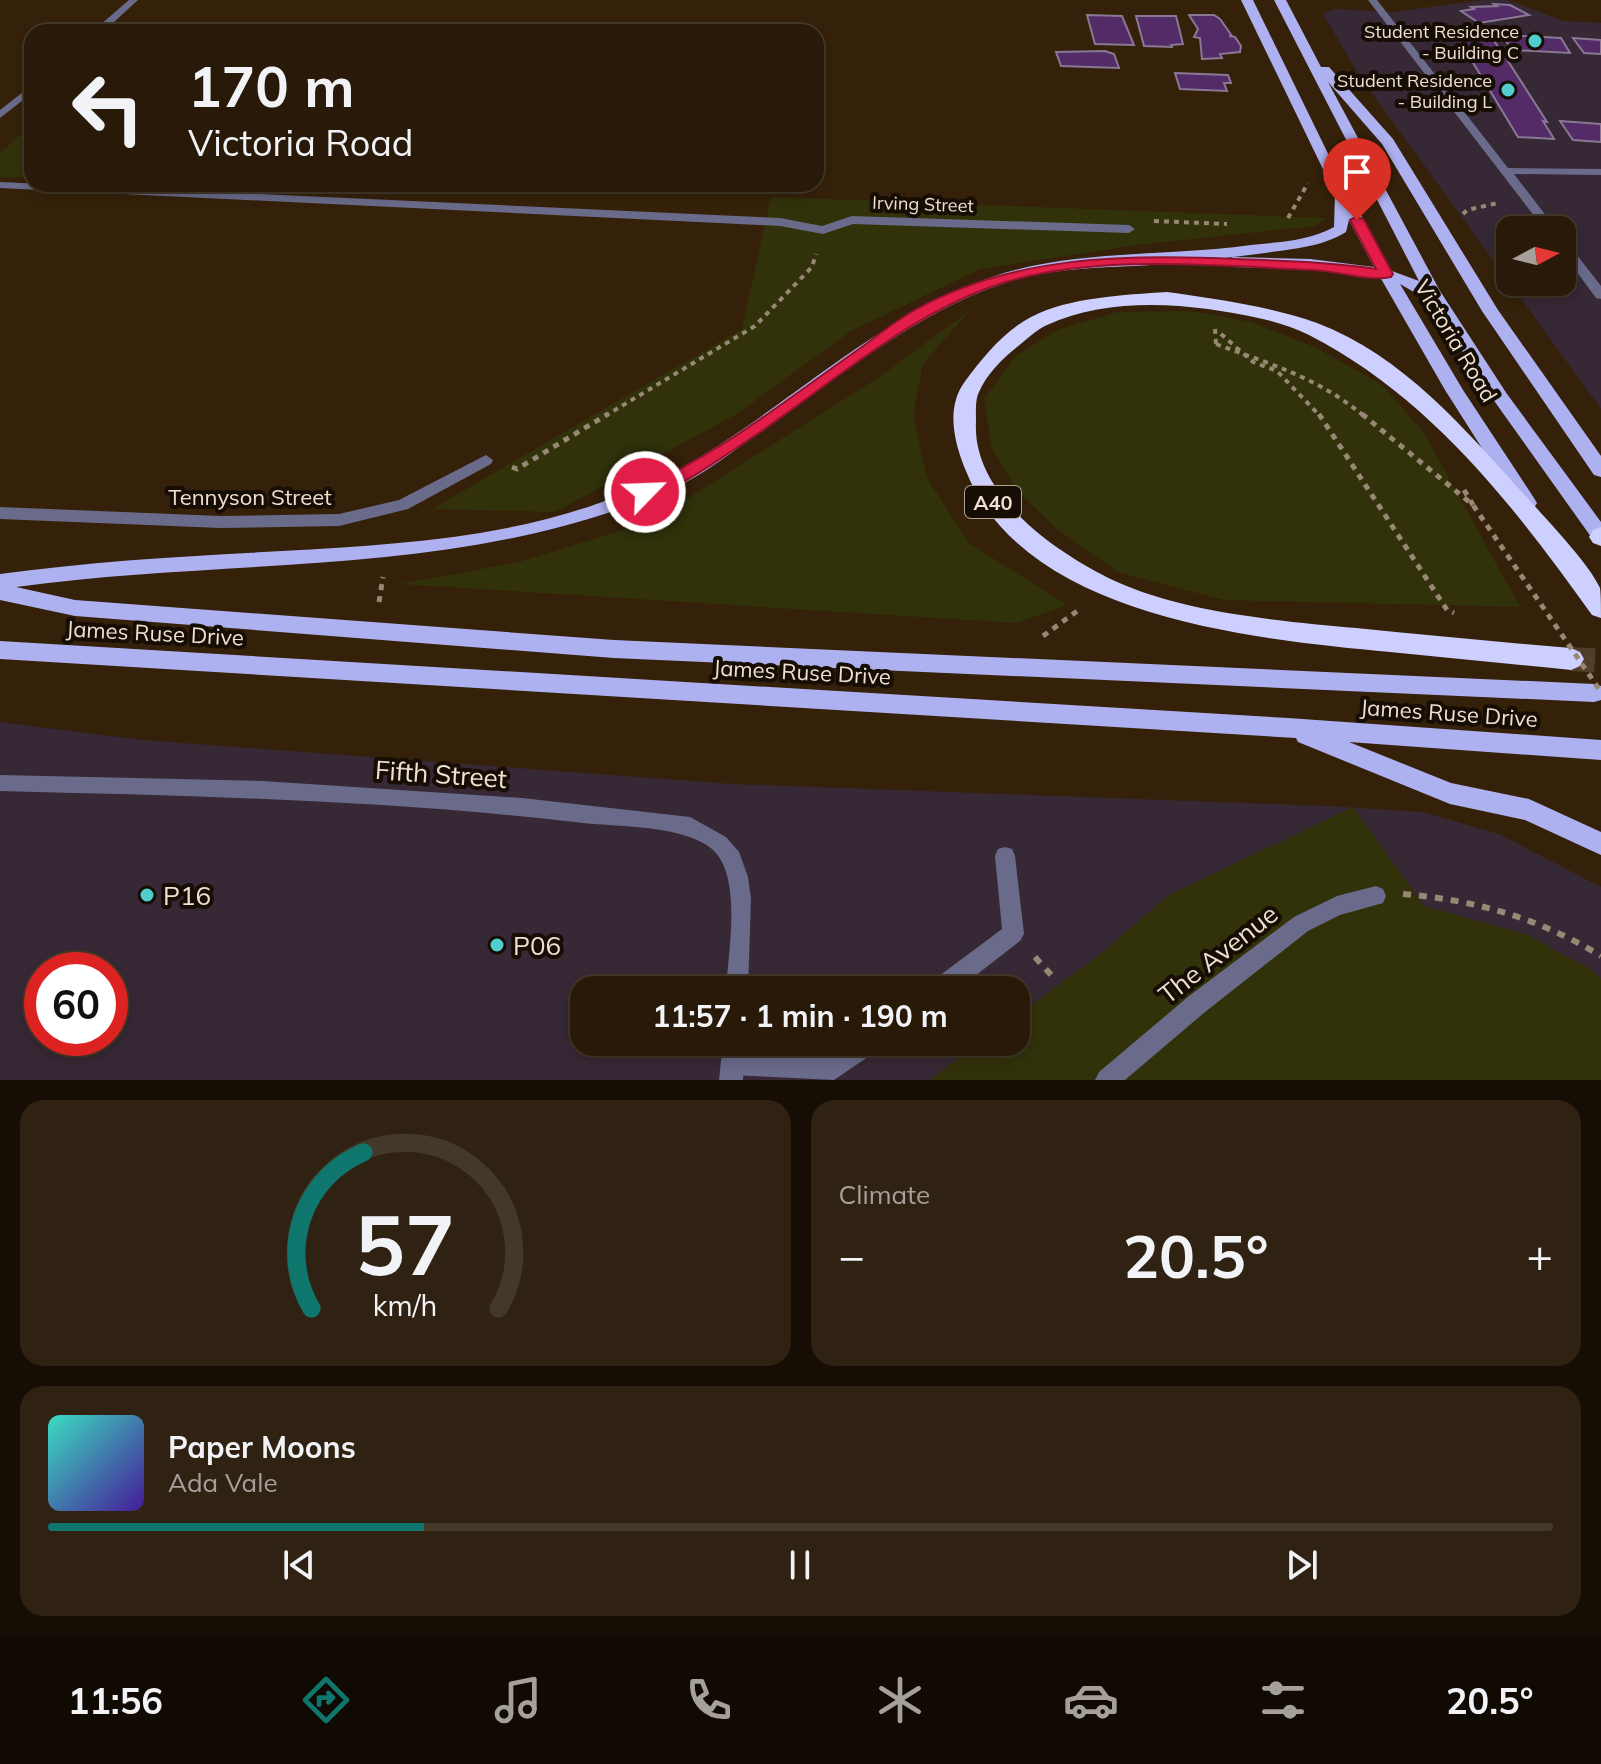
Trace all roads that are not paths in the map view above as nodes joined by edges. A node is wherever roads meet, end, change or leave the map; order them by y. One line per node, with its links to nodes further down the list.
1 (134, 0): 5 (street)
2 (1247, 0): 14 (main road, Victoria Road)
3 (1280, 0): 6 (main road, Victoria Road)
4 (1372, 0): 9 (street)
5 (106, 24)
6 (1307, 49): 21 (main road, Victoria Road); 23 (main road)
7 (24, 95): 8 (street)
8 (0, 115)
9 (1504, 171): 10 (street); 15 (street)
10 (1601, 172)
11 (0, 185): 12 (street, Irving Street)
12 (24, 188)
13 (97, 192): 16 (street, Irving Street)
14 (1342, 193): 17 (main road); 19 (main road, Victoria Road)
15 (1540, 216)
16 (1129, 229)
17 (1153, 260): 19 (main road); 27 (main road)
18 (1576, 262): 20 (street)
19 (1386, 274): 21 (main road); 26 (main road, Victoria Road)
20 (1601, 295)
21 (1443, 307): 25 (main road, Victoria Road)
22 (486, 460): 24 (street, Tennyson Street)
23 (1601, 470)
24 (0, 513)
25 (1601, 536)
26 (1551, 539): 29 (highway, Victoria Road / A40); 31 (highway, A40)
27 (0, 582)
28 (0, 592): 32 (main road, James Ruse Drive)
29 (1601, 608)
30 (0, 650): 33 (main road, James Ruse Drive)
31 (1571, 659)
32 (1598, 693)
33 (1288, 728): 34 (main road, James Ruse Drive); 36 (main road)
34 (1601, 750)
35 (0, 783): 39 (street, Fifth Street)
36 (1601, 844)
37 (1005, 856): 40 (street)
38 (1376, 896): 43 (street, The Avenue)
39 (738, 976)
40 (958, 976)
41 (851, 1056): 42 (street)
42 (732, 1062)
43 (1107, 1080)

